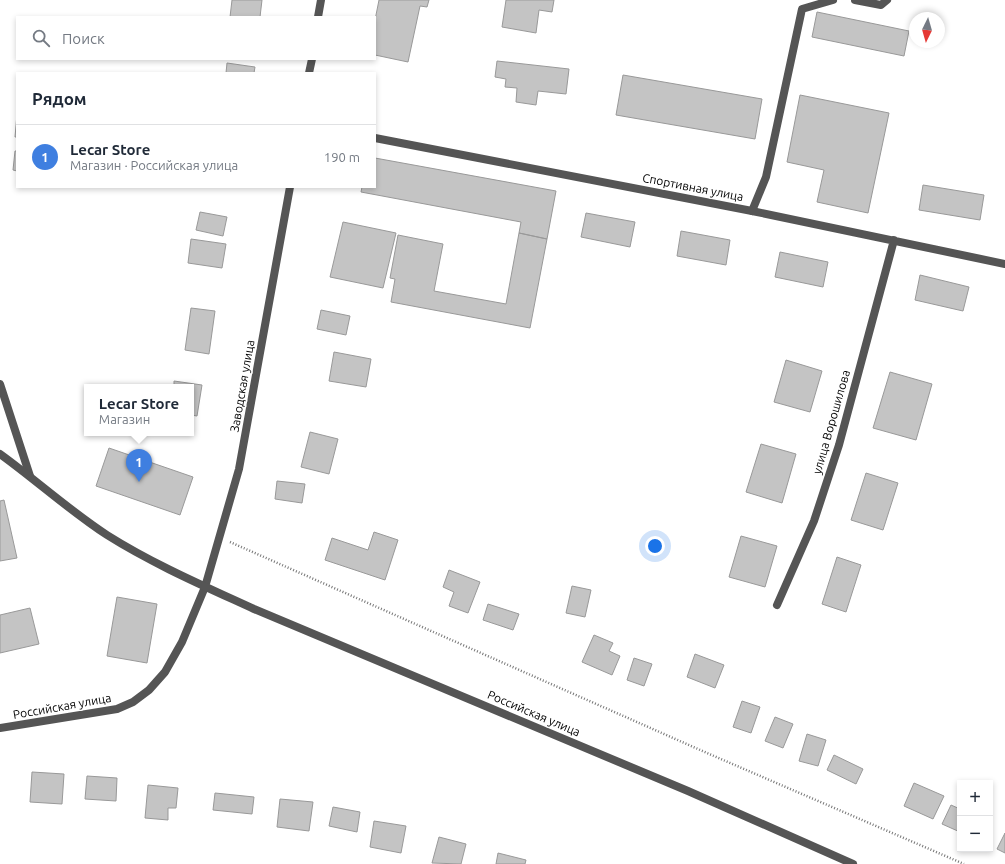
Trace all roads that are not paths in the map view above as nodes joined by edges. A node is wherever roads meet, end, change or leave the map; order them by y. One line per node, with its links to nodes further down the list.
1 (321, 0): 5 (street)
2 (834, 0): 10 (street)
3 (855, 0): 4 (street)
4 (887, 0)
5 (318, 16)
6 (312, 60): 7 (street)
7 (309, 72)
8 (376, 138): 10 (street, Спортивная улица)
9 (290, 188): 16 (street, Заводская улица)
10 (752, 211): 11 (street, Спортивная улица)
11 (894, 240): 12 (street, Спортивная улица); 17 (street, улица Ворошилова)
12 (1005, 264)
13 (0, 384): 15 (street)
14 (0, 454): 15 (street, Российская улица)
15 (30, 476): 16 (street, Российская улица)
16 (205, 587): 18 (street, Российская улица); 19 (street, Российская улица)
17 (777, 605)
18 (0, 728)
19 (853, 864)

